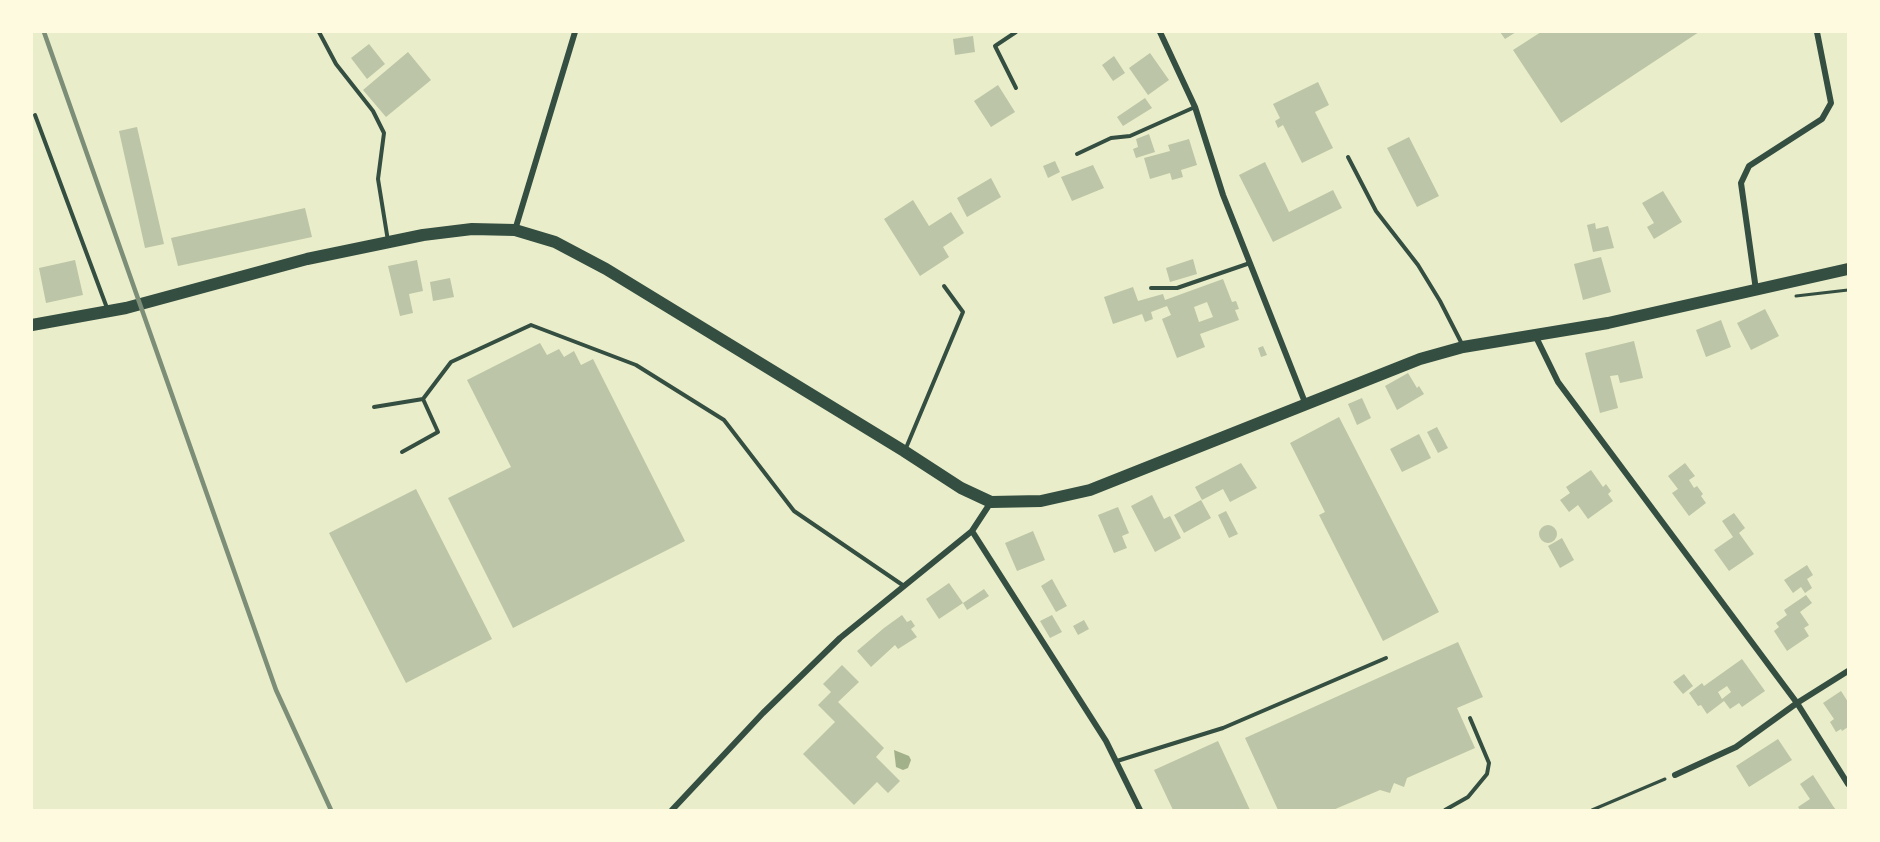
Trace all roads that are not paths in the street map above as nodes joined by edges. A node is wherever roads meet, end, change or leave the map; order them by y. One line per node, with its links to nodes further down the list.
1 (319, 32): 12 (lane)
2 (575, 32): 11 (street)
3 (1016, 32): 6 (lane)
4 (1160, 32): 7 (street)
5 (1817, 32): 17 (street)
6 (1016, 88)
7 (1195, 107): 9 (lane); 13 (street)
8 (34, 115): 18 (lane)
9 (1077, 154)
10 (1348, 157): 21 (lane)
11 (515, 230): 12 (main road); 25 (main road)
12 (388, 242): 18 (main road)
13 (1250, 263): 16 (lane); 23 (street)
14 (1848, 269): 17 (main road)
15 (944, 286): 25 (lane)
16 (1151, 288)
17 (1756, 290): 20 (main road)
18 (108, 312): 19 (main road)
19 (32, 325)
20 (1535, 335): 21 (main road); 32 (street)
21 (1463, 347): 23 (main road)
22 (423, 399): 24 (lane); 26 (lane); 29 (lane)
23 (1306, 406): 27 (main road)
24 (374, 407)
25 (904, 451): 27 (main road)
26 (402, 452)
27 (991, 501): 28 (street)
28 (972, 531): 29 (street); 34 (street)
29 (904, 587): 37 (street)
30 (1386, 658): 34 (lane)
31 (1848, 671): 32 (street)
32 (1797, 703): 35 (street); 36 (street)
33 (1470, 718): 39 (lane)
34 (1117, 761): 38 (street)
35 (1675, 775)
36 (1848, 784)
37 (672, 810)
38 (1140, 810)
39 (1444, 810)

